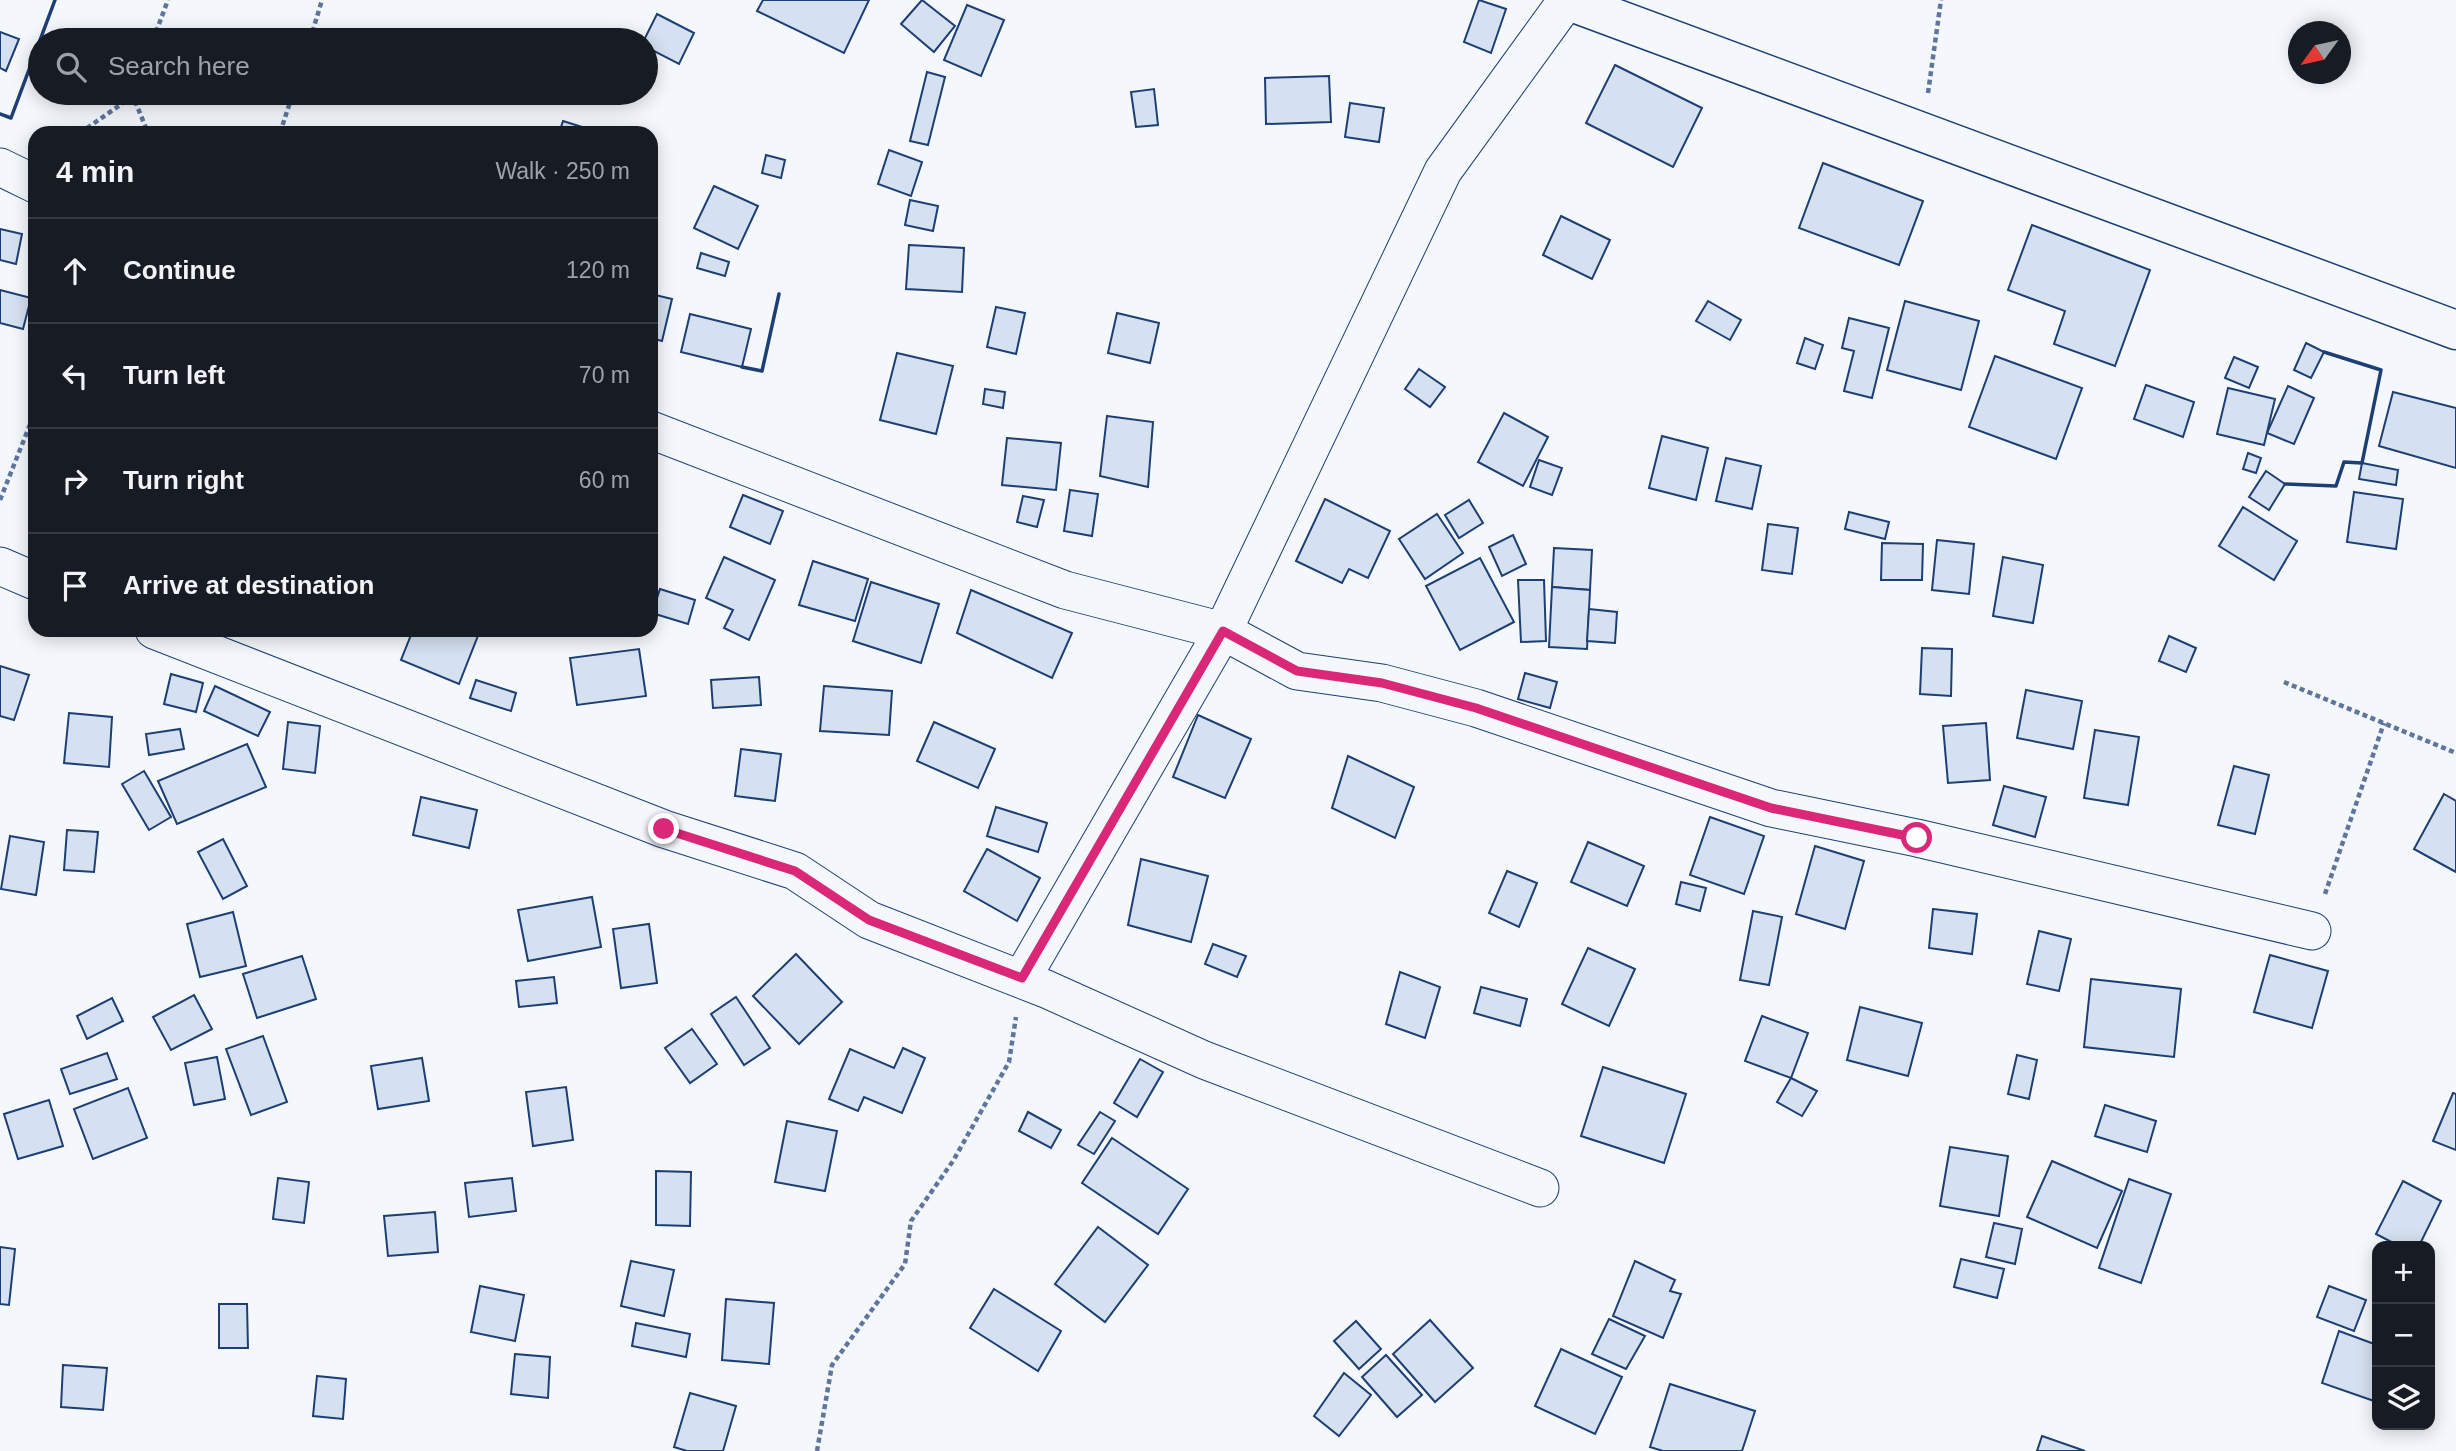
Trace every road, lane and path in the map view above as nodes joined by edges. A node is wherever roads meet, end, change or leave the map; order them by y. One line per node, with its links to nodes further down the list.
1 (168, 0): 5 (path)
2 (322, 0): 6 (path)
3 (1566, 0): 13 (main road); 22 (street)
4 (1941, 0): 13 (path)
5 (158, 28)
6 (314, 28)
7 (119, 105): 10 (path)
8 (137, 105): 11 (path)
9 (289, 105): 12 (path)
10 (90, 126)
11 (145, 126)
12 (282, 126)
13 (1922, 134): 16 (main road)
14 (0, 167): 15 (street)
15 (28, 181)
16 (2456, 330)
17 (28, 430): 19 (path)
18 (658, 433): 22 (street)
19 (0, 500)
20 (0, 566): 21 (street)
21 (28, 578)
22 (1223, 631): 27 (street); 28 (street)
23 (172, 637): 28 (street)
24 (2284, 682): 25 (path)
25 (2384, 723): 26 (path); 27 (path)
26 (2456, 753)
27 (2312, 931)
28 (1022, 978): 29 (street); 30 (path)
29 (1540, 1188)
30 (817, 1451)

